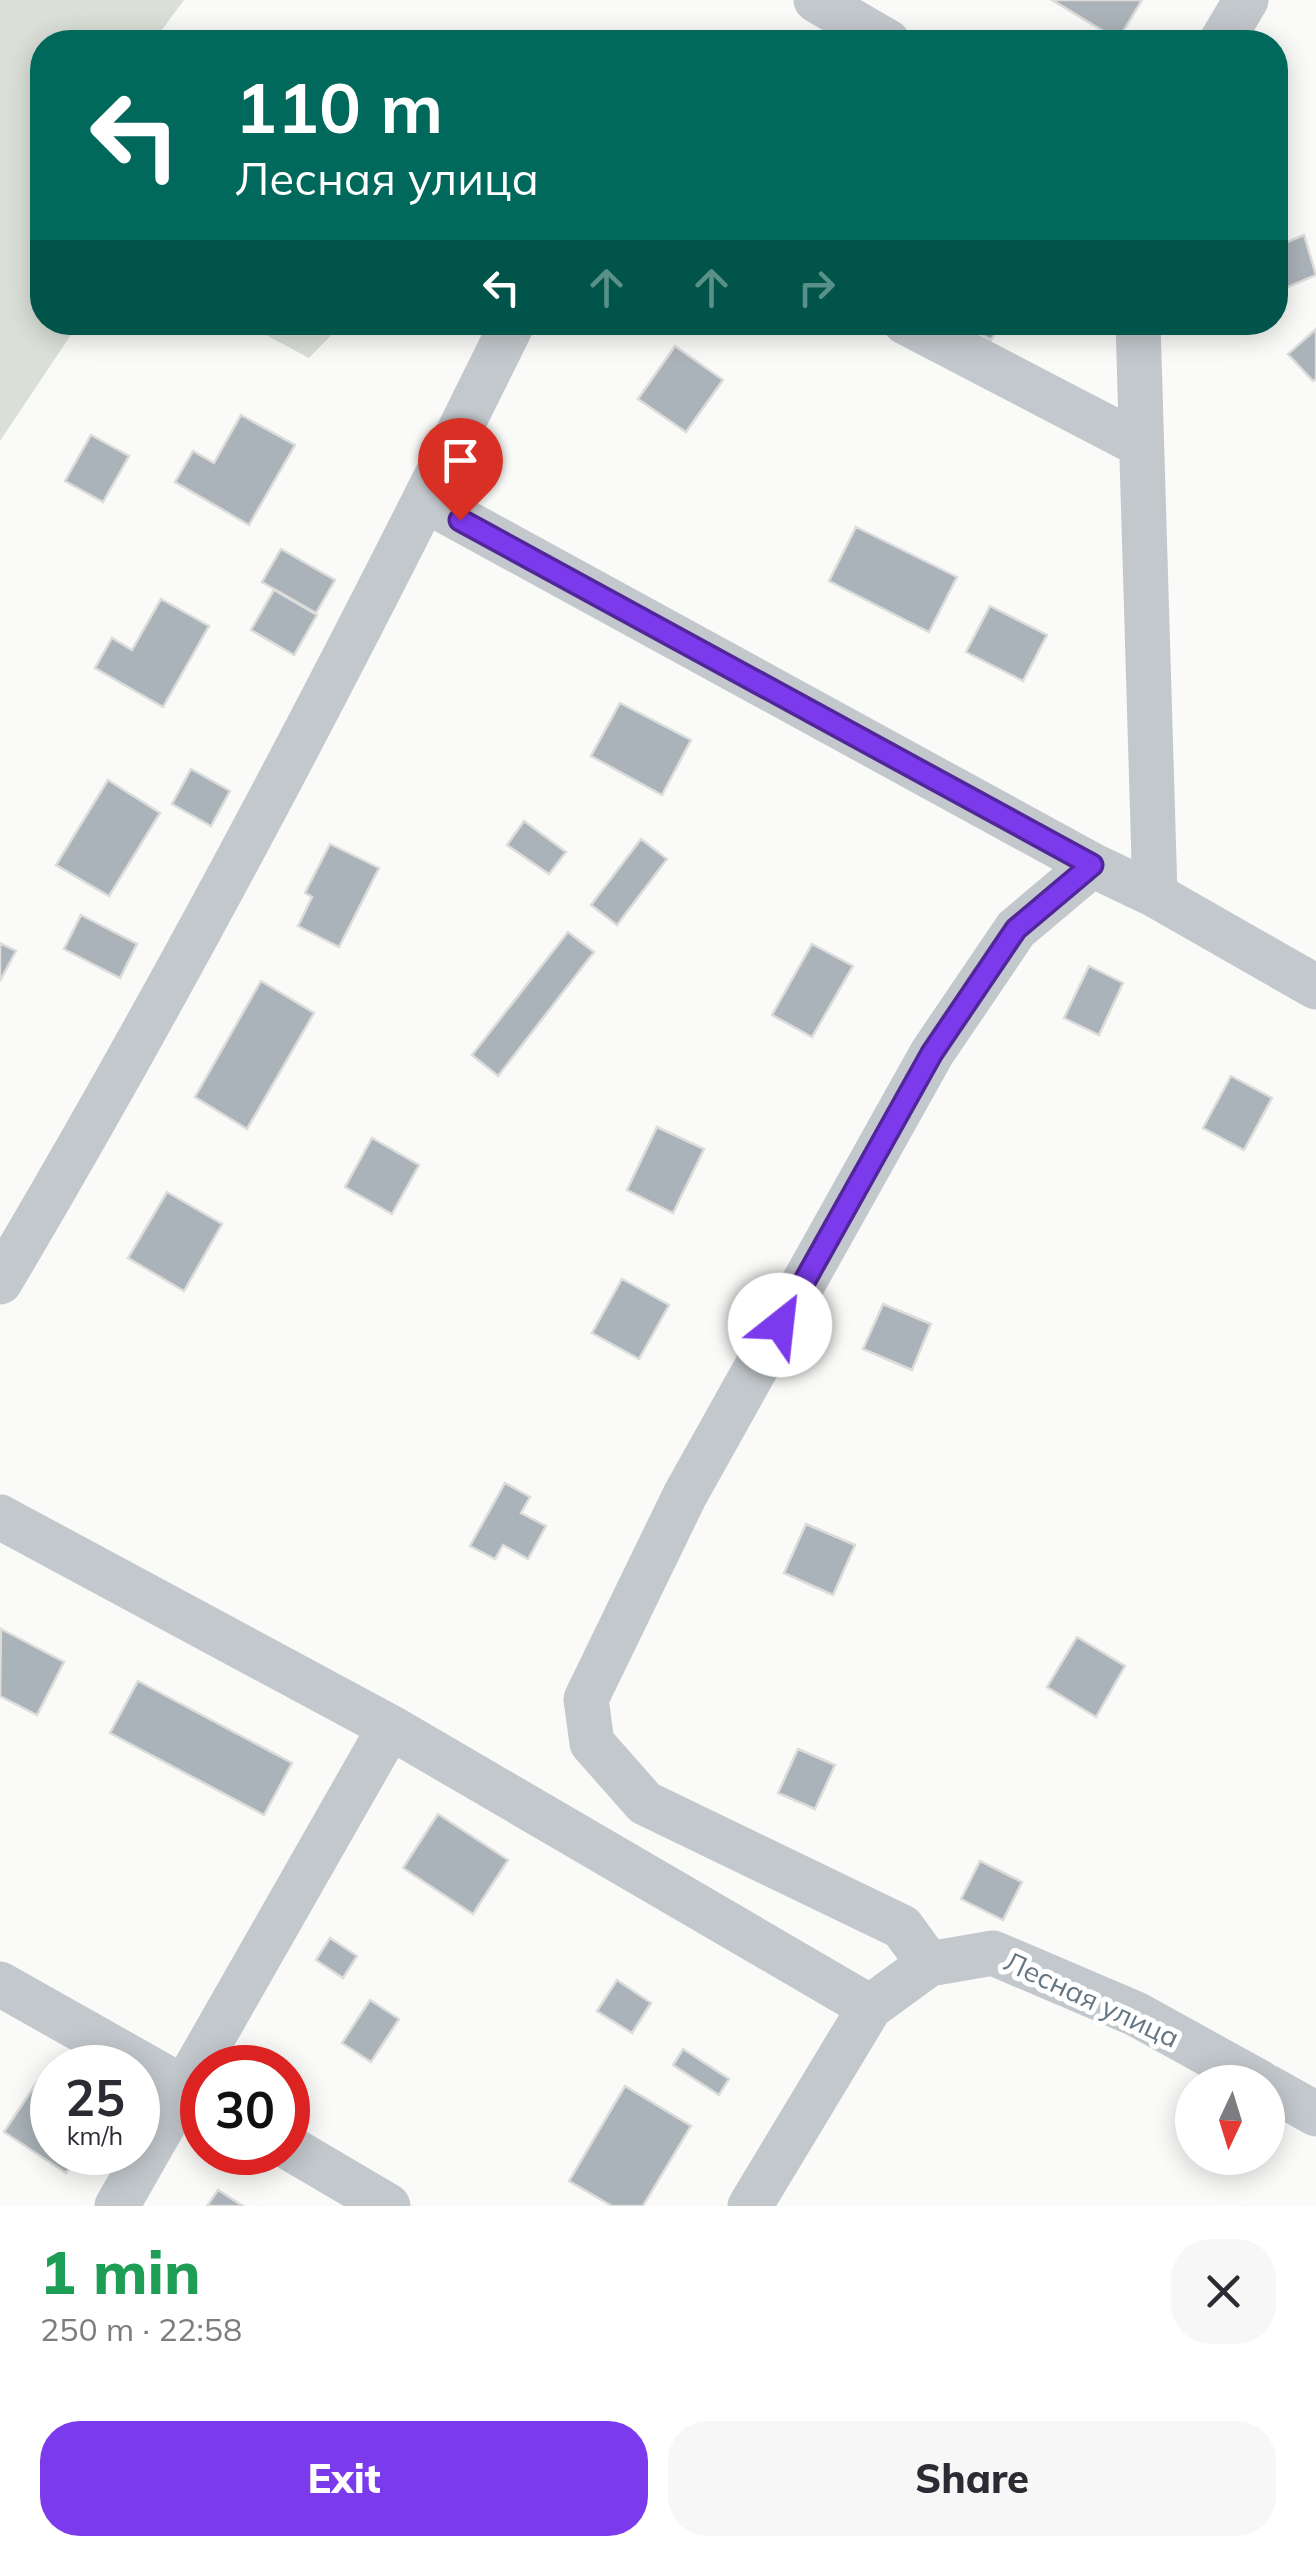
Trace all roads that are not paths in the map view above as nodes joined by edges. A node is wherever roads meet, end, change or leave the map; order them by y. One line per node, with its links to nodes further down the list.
1 (816, 0): 3 (street)
2 (1246, 0): 4 (street)
3 (867, 30)
4 (1228, 30)
5 (506, 335): 9 (street)
6 (930, 335): 8 (street)
7 (1138, 335): 8 (street)
8 (1141, 445): 11 (street)
9 (426, 500): 10 (street); 13 (street)
10 (1092, 865): 11 (street); 16 (street)
11 (1155, 894): 12 (street)
12 (1316, 987)
13 (0, 1282)
14 (0, 1517): 15 (street)
15 (390, 1728): 18 (street); 19 (street)
16 (929, 1964): 18 (street, Лесная улица); 20 (street, Лесная улица)
17 (0, 1984): 21 (street)
18 (870, 2007): 28 (street)
19 (218, 2045)
20 (1229, 2065)
21 (180, 2085)
22 (1285, 2097): 24 (street)
23 (180, 2112): 26 (street)
24 (1316, 2114)
25 (310, 2160): 27 (street)
26 (117, 2206)
27 (388, 2206)
28 (750, 2206)

